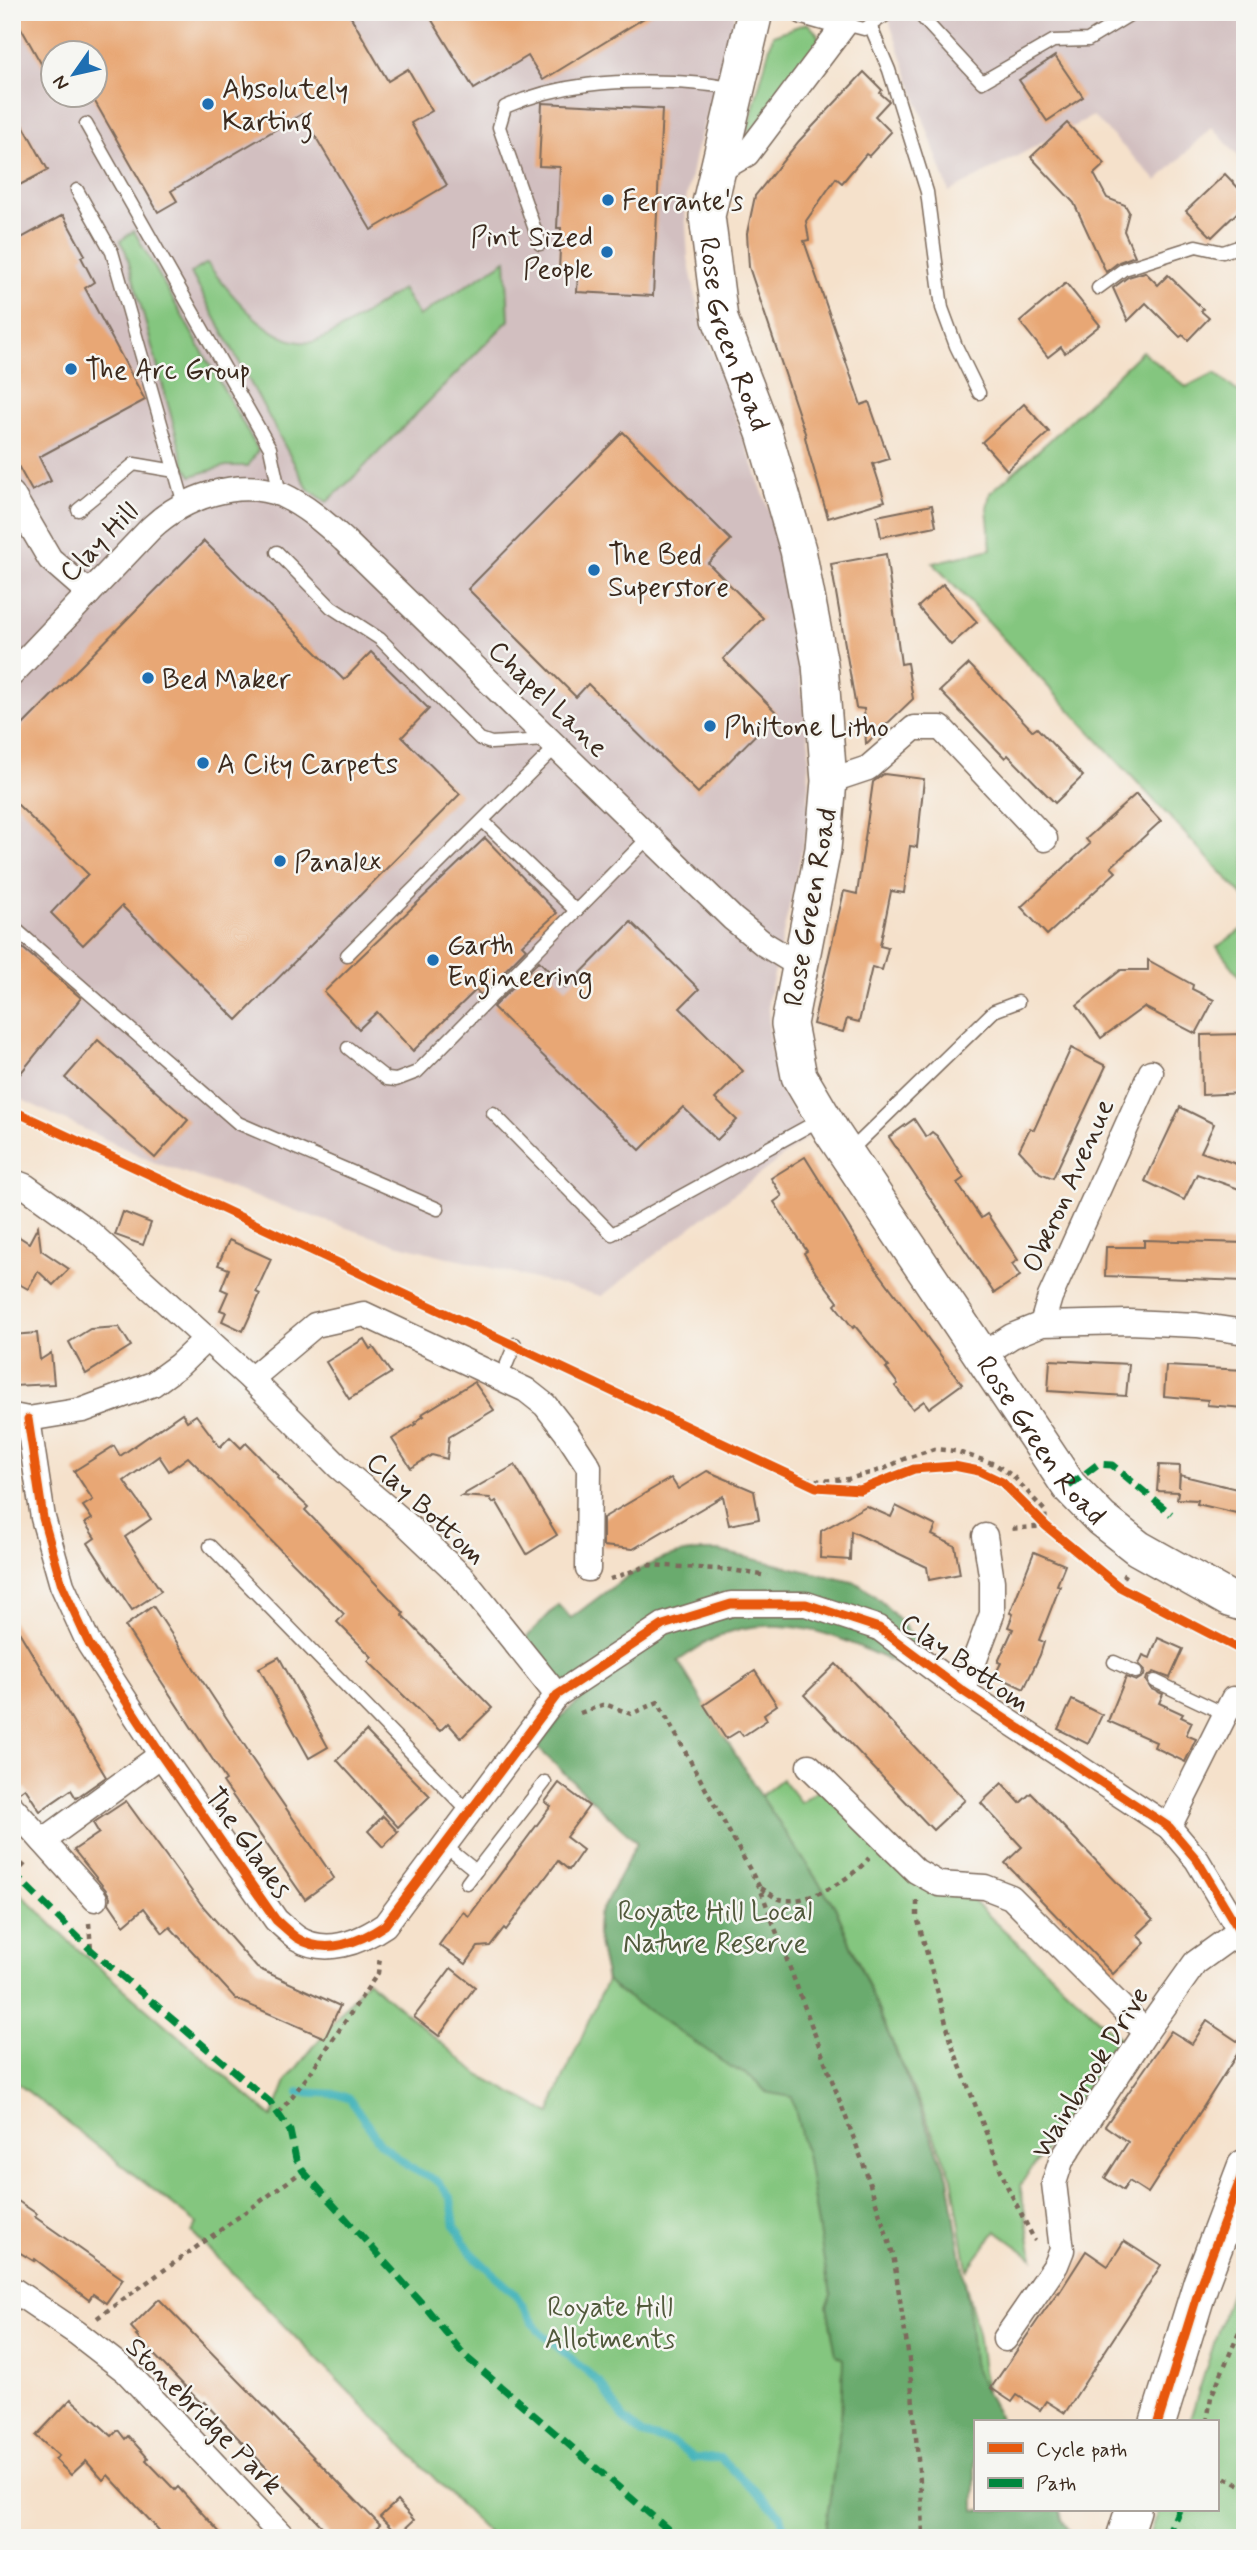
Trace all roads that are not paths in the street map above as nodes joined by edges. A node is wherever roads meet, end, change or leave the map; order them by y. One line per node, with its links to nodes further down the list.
1 (755, 12): 8 (street, Rose Green Road)
2 (803, 12): 6 (street)
3 (891, 12): 7 (lane)
4 (917, 12): 5 (lane)
5 (1134, 12)
6 (845, 24): 7 (lane); 10 (street)
7 (870, 25): 15 (lane)
8 (737, 90): 10 (street, Rose Green Road); 13 (lane)
9 (86, 124): 19 (lane)
10 (716, 172): 26 (street, Rose Green Road)
11 (77, 190): 16 (lane)
12 (1245, 241): 14 (lane)
13 (540, 244)
14 (1098, 288)
15 (979, 393)
16 (175, 471): 20 (lane); 21 (lane)
17 (249, 489): 19 (street, Chapel Lane); 20 (street, Clay Hill)
18 (12, 494): 23 (street)
19 (280, 494): 25 (street, Chapel Lane)
20 (184, 504): 23 (street, Clay Hill)
21 (78, 510)
22 (277, 552): 25 (lane)
23 (89, 593): 24 (street, Clay Hill)
24 (12, 674)
25 (552, 743): 27 (lane); 28 (street, Chapel Lane)
26 (829, 781): 29 (street); 33 (street, Rose Green Road)
27 (483, 821): 30 (lane); 32 (lane)
28 (649, 837): 30 (lane); 33 (street, Chapel Lane)
29 (1045, 839)
30 (576, 911): 35 (lane)
31 (12, 926): 41 (lane)
32 (347, 955)
33 (800, 966): 38 (street, Rose Green Road)
34 (1018, 1002): 39 (lane)
35 (348, 1048)
36 (1151, 1072): 42 (street, Oberon Avenue)
37 (493, 1113): 38 (lane)
38 (823, 1118): 39 (street, Rose Green Road)
39 (847, 1155): 46 (street, Rose Green Road)
40 (12, 1181): 44 (street, Clay Bottom)
41 (438, 1209)
42 (1042, 1324): 43 (street); 46 (street)
43 (1245, 1332)
44 (207, 1338): 48 (street, Clay Bottom); 49 (street)
45 (515, 1344): 47 (lane)
46 (982, 1356): 53 (street, Rose Green Road)
47 (501, 1378): 48 (street); 52 (street)
48 (251, 1380): 58 (street, Clay Bottom)
49 (20, 1417): 60 (street, The Glades)
50 (985, 1536): 57 (street, Clay Bottom)
51 (210, 1546): 64 (lane)
52 (588, 1569)
53 (1245, 1604)
54 (1114, 1661): 55 (lane)
55 (1136, 1672)
56 (1155, 1681): 59 (lane)
57 (963, 1691): 58 (street, Clay Bottom); 65 (street, Clay Bottom)
58 (553, 1700): 64 (street, The Glades)
59 (1229, 1706): 65 (street)
60 (162, 1755): 66 (street); 67 (street, The Glades)
61 (809, 1766): 72 (street)
62 (545, 1782): 68 (lane)
63 (12, 1807): 66 (street)
64 (469, 1812): 67 (street, The Glades)
65 (1169, 1827): 71 (street, Clay Bottom)
66 (43, 1841): 70 (street)
67 (445, 1846): 68 (lane)
68 (476, 1871): 69 (lane)
69 (467, 1883)
70 (95, 1899)
71 (1241, 1936): 72 (street, Wainbrook Drive)
72 (1146, 2032): 75 (street, Wainbrook Drive)
73 (1245, 2167): 76 (street)
74 (12, 2289): 78 (street, Stonebridge Park)
75 (1005, 2339)
76 (1159, 2420)
77 (1132, 2512): 79 (street)
78 (284, 2538)
79 (1124, 2538)

